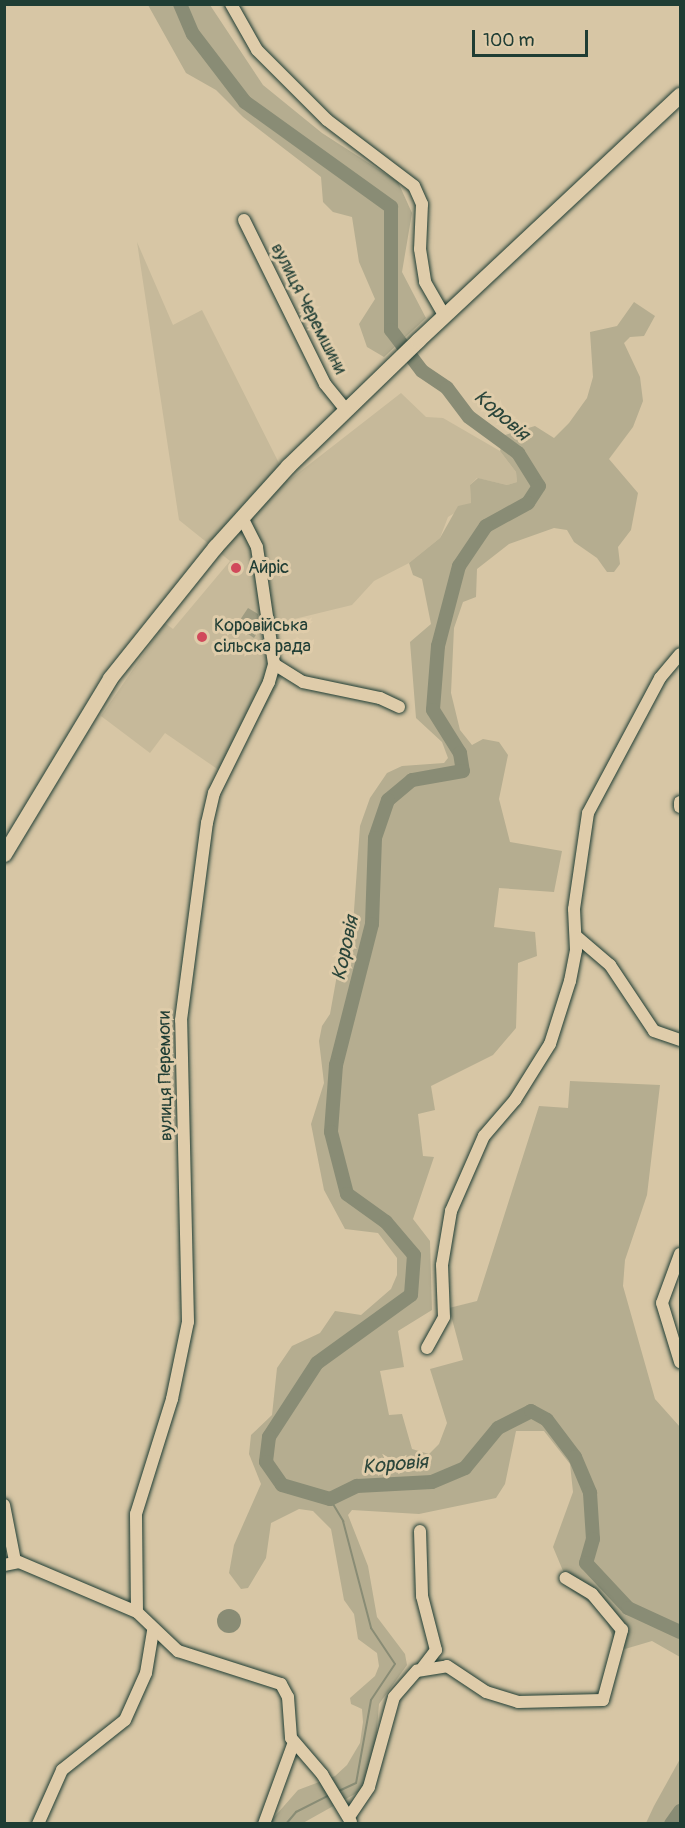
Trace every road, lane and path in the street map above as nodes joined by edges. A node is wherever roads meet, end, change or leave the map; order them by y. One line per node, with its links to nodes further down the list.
1 (231, 4): 4 (street)
2 (681, 95): 4 (main road)
3 (244, 220): 5 (street, вулиця Черемшини)
4 (444, 315): 5 (main road)
5 (346, 410): 6 (main road)
6 (242, 518): 8 (street, вулиця Перемоги); 10 (main road)
7 (681, 654): 11 (street)
8 (274, 664): 9 (street); 20 (street, вулиця Перемоги)
9 (399, 707)
10 (7, 844)
11 (576, 936): 12 (street); 14 (street)
12 (681, 1040)
13 (681, 1254): 15 (street)
14 (427, 1348)
15 (681, 1362)
16 (4, 1505): 18 (street)
17 (420, 1531): 22 (street)
18 (10, 1563): 20 (street)
19 (565, 1578): 22 (street)
20 (137, 1612): 21 (street)
21 (153, 1631): 23 (street); 25 (street)
22 (421, 1670): 24 (street)
23 (294, 1742): 24 (street); 26 (street)
24 (350, 1820)
25 (38, 1824)
26 (264, 1824)

